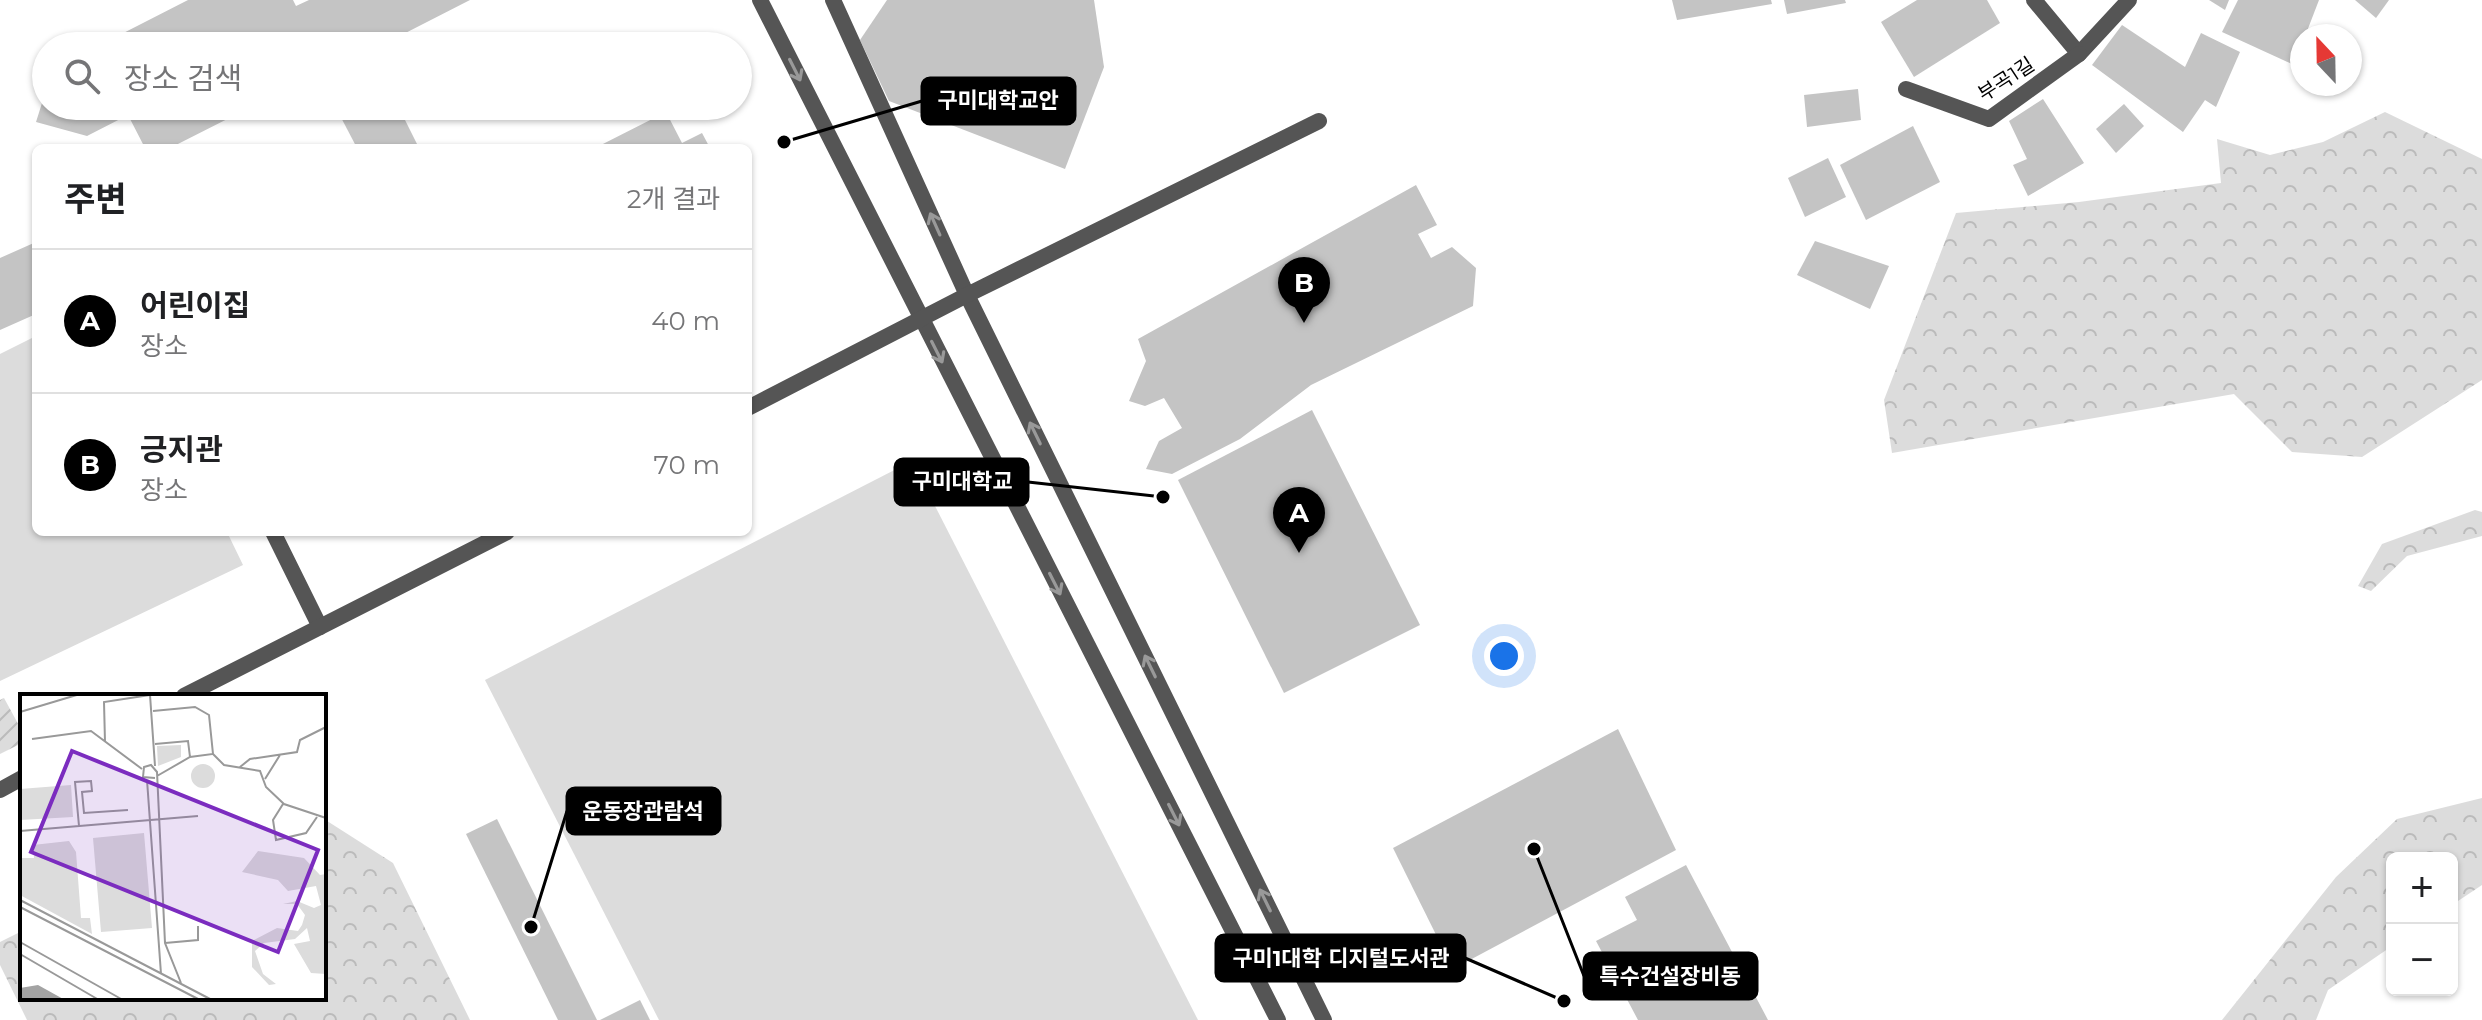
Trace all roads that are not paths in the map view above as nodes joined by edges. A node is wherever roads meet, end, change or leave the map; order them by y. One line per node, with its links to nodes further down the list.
1 (760, 0): 9 (street, one-way to 9)
2 (833, 0): 8 (street, one-way to 2)
3 (2034, 0): 5 (street)
4 (2129, 0): 5 (street, 부곡1길)
5 (2079, 54): 6 (street, 부곡1길)
6 (1906, 89)
7 (1319, 121): 8 (street)
8 (967, 295): 9 (street); 18 (street, one-way to 8)
9 (920, 319): 10 (street); 17 (street, one-way to 17)
10 (752, 406)
11 (275, 536): 13 (street)
12 (499, 536): 13 (street)
13 (320, 627): 14 (street)
14 (188, 694)
15 (20, 779): 16 (street)
16 (0, 790)
17 (1278, 1020)
18 (1324, 1020)

